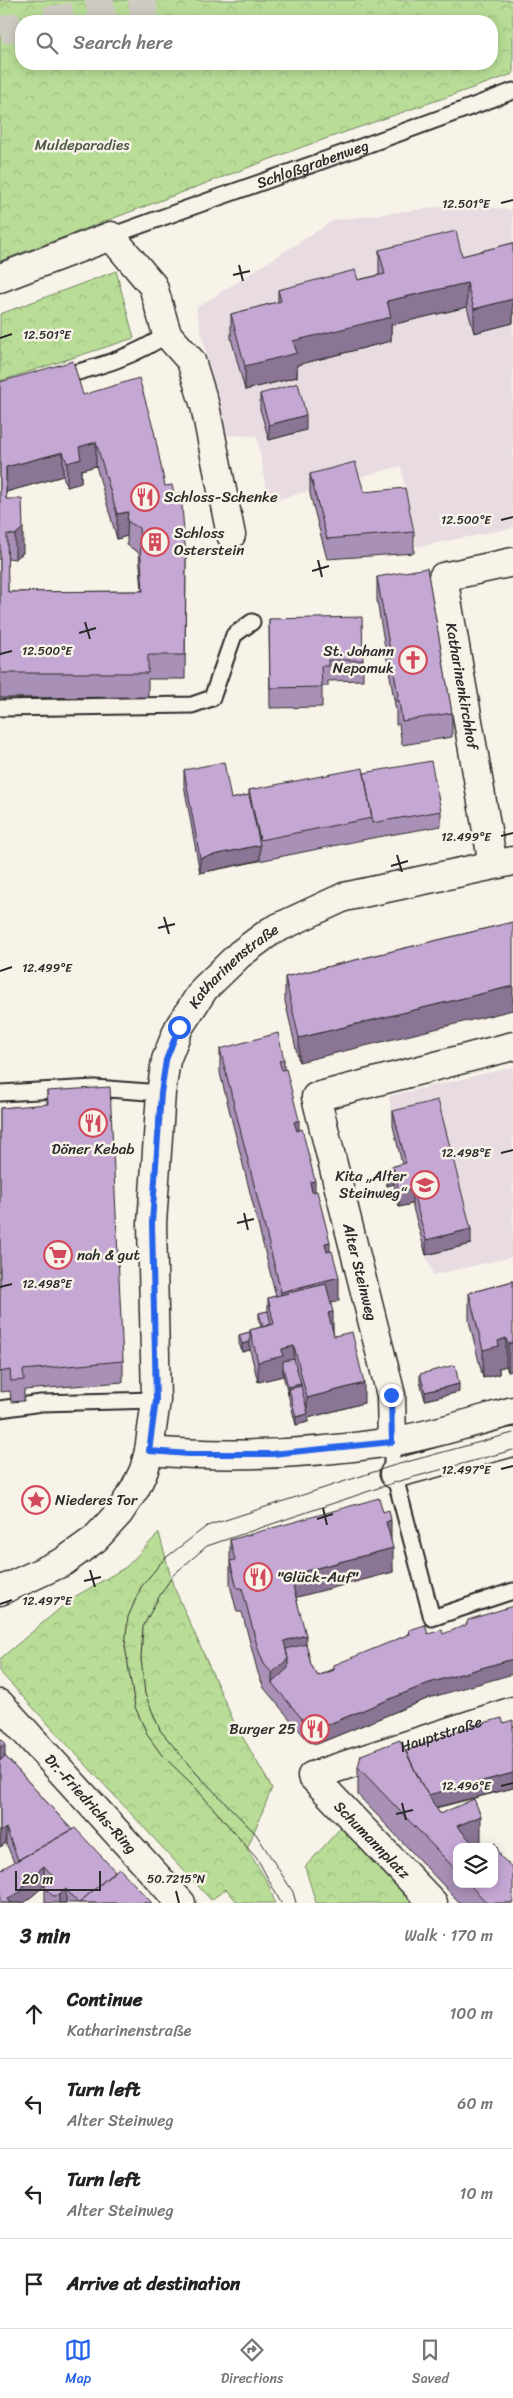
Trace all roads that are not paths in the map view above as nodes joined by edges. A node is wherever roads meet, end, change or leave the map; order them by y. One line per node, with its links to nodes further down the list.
1 (513, 91): 2 (lane, Schloßgrabenweg)
2 (111, 236): 3 (street, Schloßgrabenweg); 4 (street)
3 (0, 278)
4 (167, 334): 5 (lane); 6 (street)
5 (47, 381)
6 (231, 535)
7 (513, 562): 10 (street, Katharinenkirchhof)
8 (252, 622): 9 (lane)
9 (0, 708)
10 (503, 863): 13 (street, Katharinenstraße)
11 (513, 1046): 17 (street, Alter Steinweg)
12 (0, 1093): 13 (lane)
13 (161, 1093): 14 (street, Katharinenstraße)
14 (156, 1400): 15 (lane); 19 (street, Katharinenstraße)
15 (0, 1409)
16 (513, 1411): 17 (street)
17 (392, 1442): 19 (street); 20 (lane, Alter Steinweg)
18 (513, 1442): 20 (street)
19 (149, 1451): 21 (street, Katharinenstraße)
20 (394, 1474): 22 (lane, Alter Steinweg)
21 (0, 1591)
22 (513, 1591)
23 (0, 1704): 26 (street, Dr.-Friedrichs-Ring)
24 (513, 1711): 25 (street, Hauptstraße)
25 (312, 1776): 27 (street, Schumannplatz)
26 (181, 1903)
27 (432, 1903)

